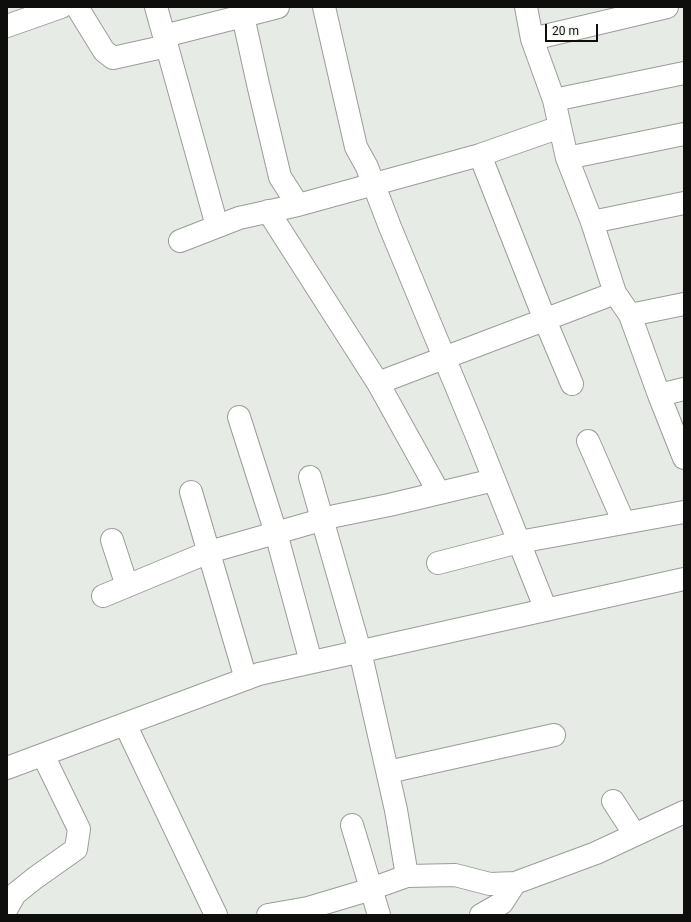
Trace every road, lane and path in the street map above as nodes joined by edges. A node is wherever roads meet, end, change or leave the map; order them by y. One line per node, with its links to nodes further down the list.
1 (61, 7): 9 (street)
2 (76, 7): 11 (street)
3 (156, 7): 11 (street)
4 (278, 7): 8 (street)
5 (324, 7): 18 (street)
6 (526, 7): 10 (street)
7 (667, 7): 10 (street)
8 (242, 12): 11 (street); 20 (street)
9 (7, 26)
10 (532, 39): 13 (street)
11 (165, 41): 23 (street)
12 (684, 73): 13 (street)
13 (554, 100): 14 (street)
14 (560, 127): 16 (street); 17 (street)
15 (684, 134): 17 (street)
16 (480, 155): 18 (street); 28 (street)
17 (567, 158): 22 (street)
18 (374, 184): 20 (street); 29 (street)
19 (684, 203): 22 (street)
20 (298, 205): 21 (street)
21 (268, 211): 23 (street); 30 (street)
22 (592, 222): 25 (street)
23 (218, 226): 24 (street)
24 (180, 241)
25 (615, 293): 27 (street); 28 (street)
26 (684, 304): 27 (street)
27 (630, 315): 33 (street)
28 (545, 320): 29 (street); 31 (street)
29 (445, 358): 30 (street); 38 (street)
30 (378, 383): 40 (street)
31 (572, 384)
32 (684, 388): 33 (street)
33 (659, 395): 36 (street)
34 (239, 417): 44 (street)
35 (588, 441): 43 (street)
36 (684, 457)
37 (310, 477): 42 (street)
38 (494, 480): 40 (street); 46 (street)
39 (191, 492): 47 (street)
40 (439, 493): 42 (street)
41 (684, 512): 43 (street)
42 (323, 519): 44 (street); 53 (street)
43 (624, 523): 46 (street)
44 (276, 533): 47 (street); 54 (street)
45 (112, 540): 50 (street)
46 (519, 542): 48 (street); 52 (street)
47 (209, 552): 50 (street); 55 (street)
48 (438, 563)
49 (684, 579): 52 (street)
50 (127, 586): 51 (street)
51 (103, 596)
52 (546, 610): 53 (street)
53 (360, 651): 54 (street); 60 (street)
54 (311, 662): 55 (street)
55 (246, 679): 56 (street)
56 (125, 724): 58 (street); 69 (street)
57 (554, 735): 60 (street)
58 (43, 755): 59 (street); 68 (street)
59 (7, 768)
60 (388, 772): 65 (street)
61 (613, 801): 64 (street)
62 (684, 812): 64 (street)
63 (352, 824): 67 (street)
64 (634, 835): 66 (street)
65 (407, 876): 66 (street); 67 (street)
66 (515, 883): 72 (street)
67 (371, 889): 70 (street); 71 (street)
68 (7, 908)
69 (216, 915)
70 (268, 915)
71 (379, 915)
72 (481, 915)

